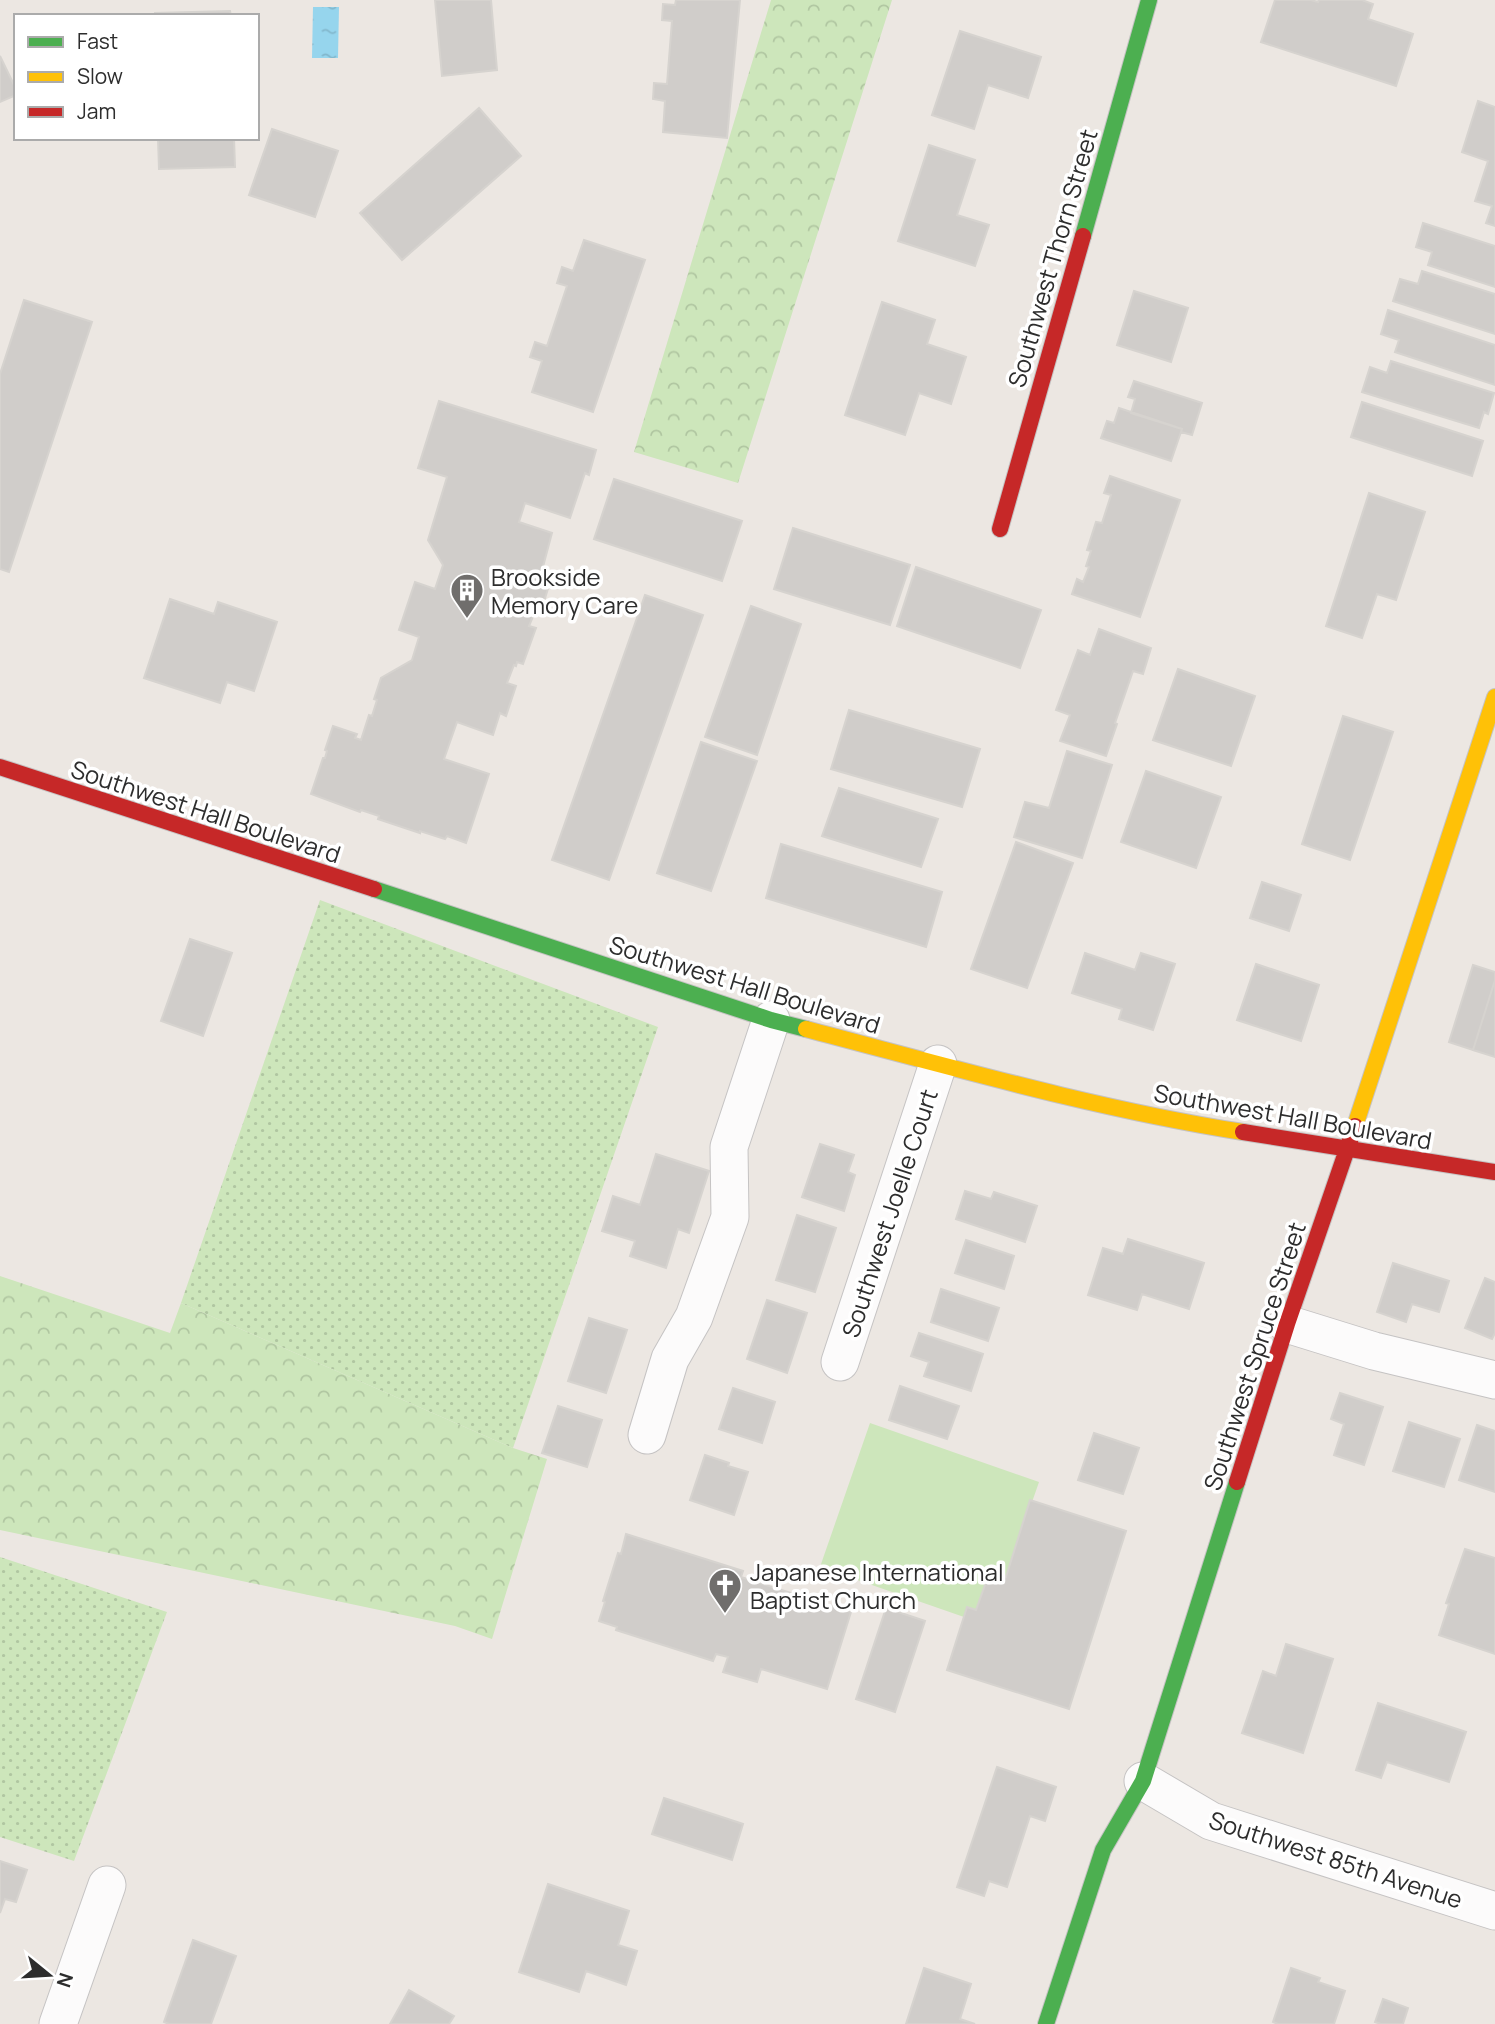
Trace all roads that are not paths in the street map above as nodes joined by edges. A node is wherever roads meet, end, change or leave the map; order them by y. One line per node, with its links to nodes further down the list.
1 (1149, 0): 2 (street, Southwest Thorn Street)
2 (1000, 529)
3 (1495, 697): 7 (street, Southwest Spruce Street)
4 (0, 768): 5 (street, Southwest Hall Boulevard)
5 (771, 1020): 6 (street, Southwest Hall Boulevard); 12 (street)
6 (938, 1064): 7 (street, Southwest Hall Boulevard); 10 (street, Southwest Joelle Court)
7 (1348, 1149): 8 (street, Southwest Hall Boulevard); 9 (street, Southwest Spruce Street)
8 (1495, 1172)
9 (1287, 1324): 11 (street); 13 (street, Southwest Spruce Street)
10 (839, 1362)
11 (1495, 1380)
12 (648, 1435)
13 (1143, 1780): 15 (street, Southwest 85th Avenue); 17 (street, Southwest Spruce Street)
14 (107, 1885): 16 (street)
15 (1495, 1911)
16 (58, 2024)
17 (1046, 2024)

